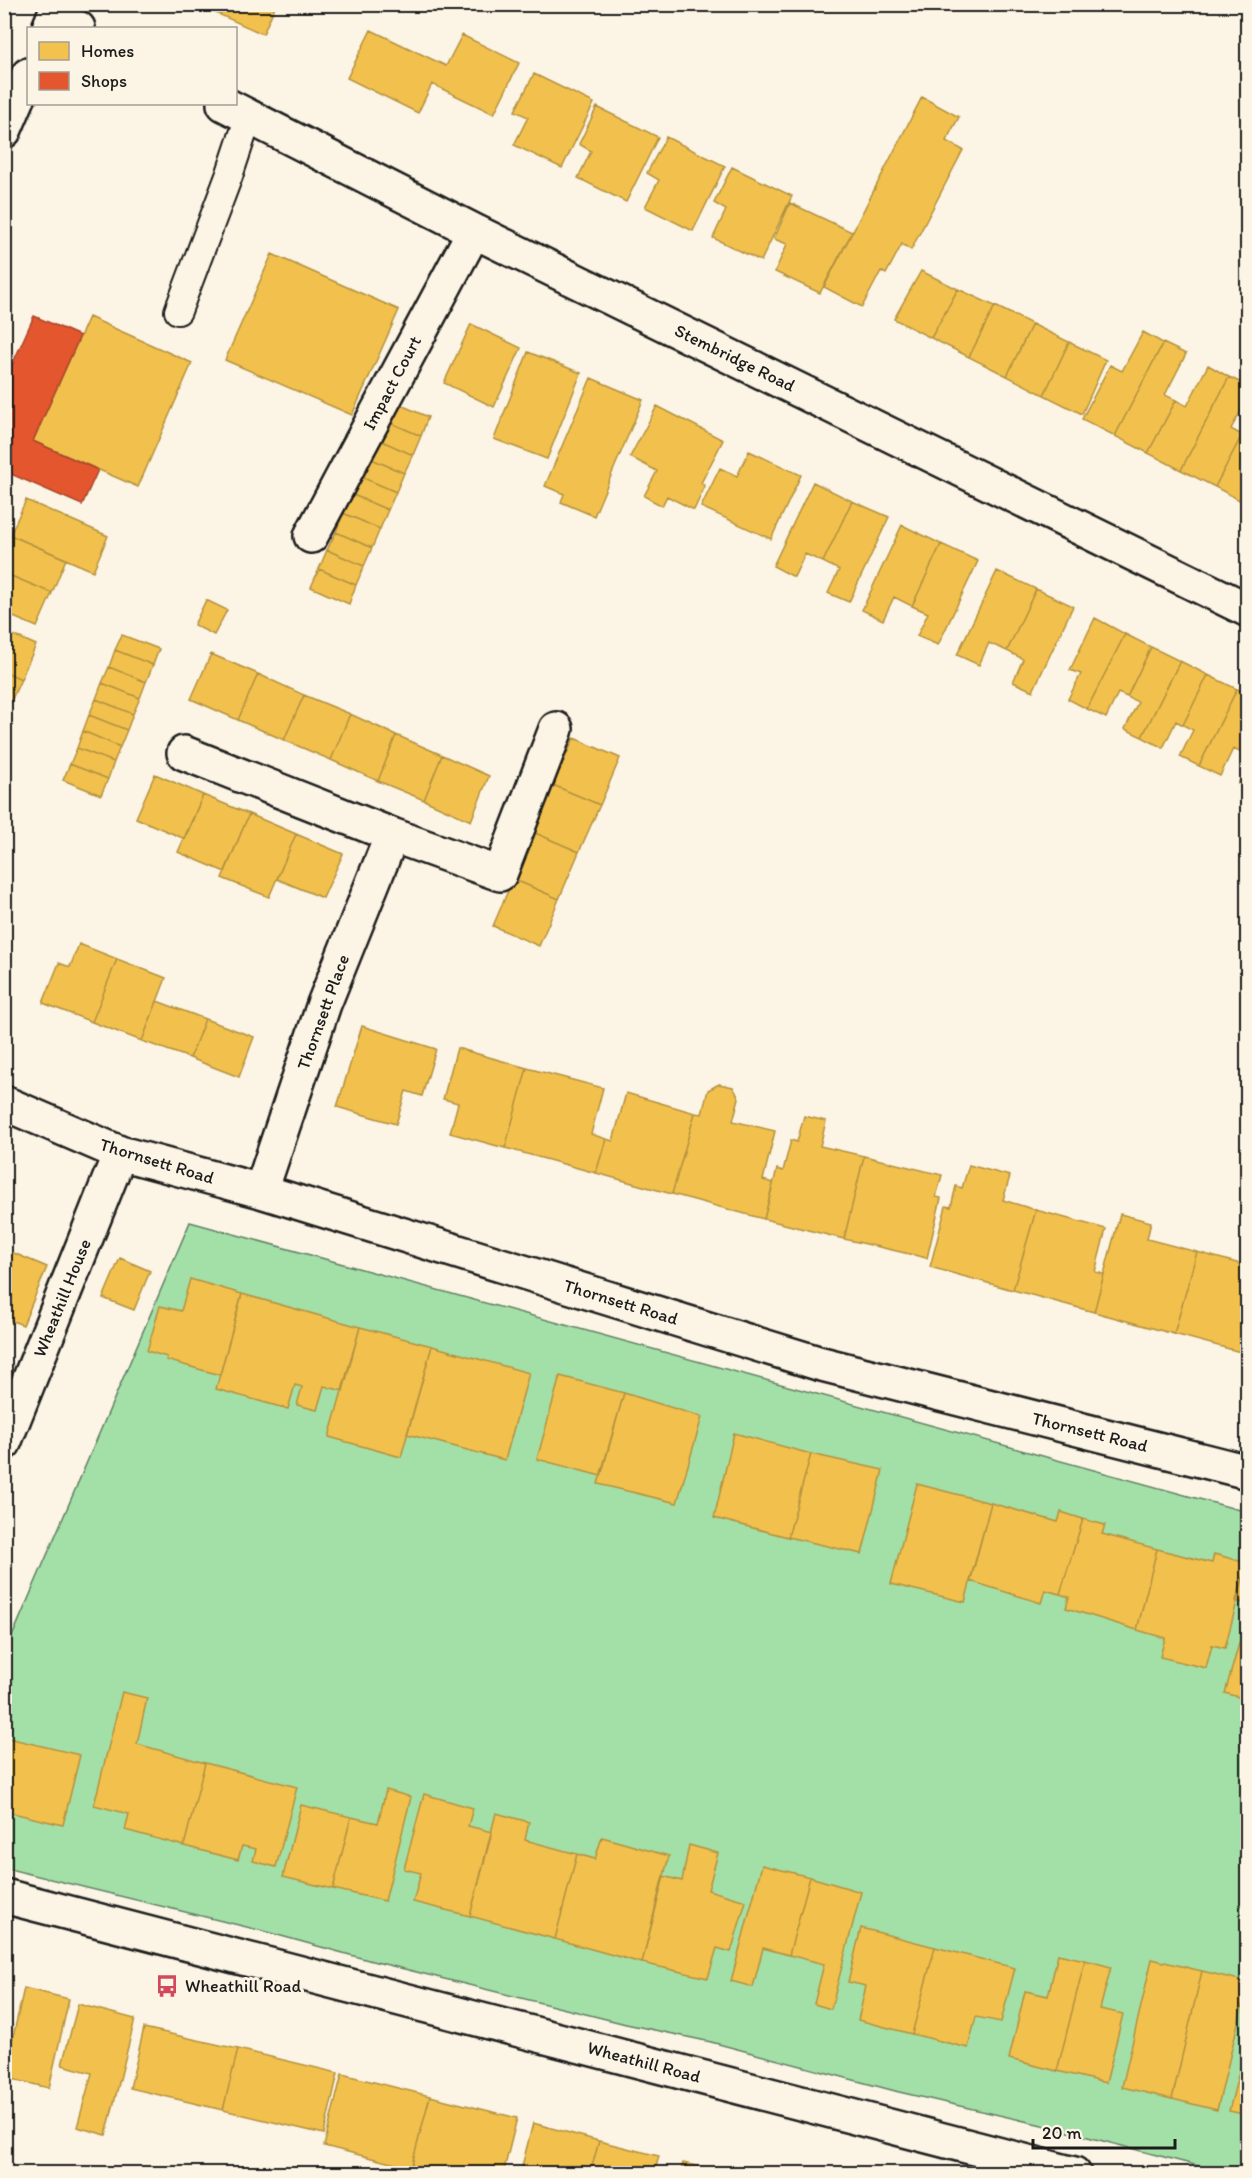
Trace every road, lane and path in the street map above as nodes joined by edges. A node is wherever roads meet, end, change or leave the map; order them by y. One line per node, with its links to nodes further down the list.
1 (27, 77): 3 (street)
2 (236, 110): 4 (street, Stembridge Road); 5 (lane)
3 (4, 131)
4 (474, 231): 6 (street, Impact Court); 7 (street, Stembridge Road)
5 (178, 311)
6 (311, 536)
7 (1248, 609)
8 (556, 729): 10 (street)
9 (184, 753): 10 (street)
10 (392, 836): 13 (street, Thornsett Place)
11 (4, 1103): 12 (street, Thornsett Road)
12 (120, 1153): 13 (street, Thornsett Road); 14 (street, Wheathill House)
13 (261, 1191): 15 (street, Thornsett Road)
14 (4, 1443)
15 (1248, 1472)
16 (4, 1896): 17 (street, Wheathill Road)
17 (1074, 2174)

